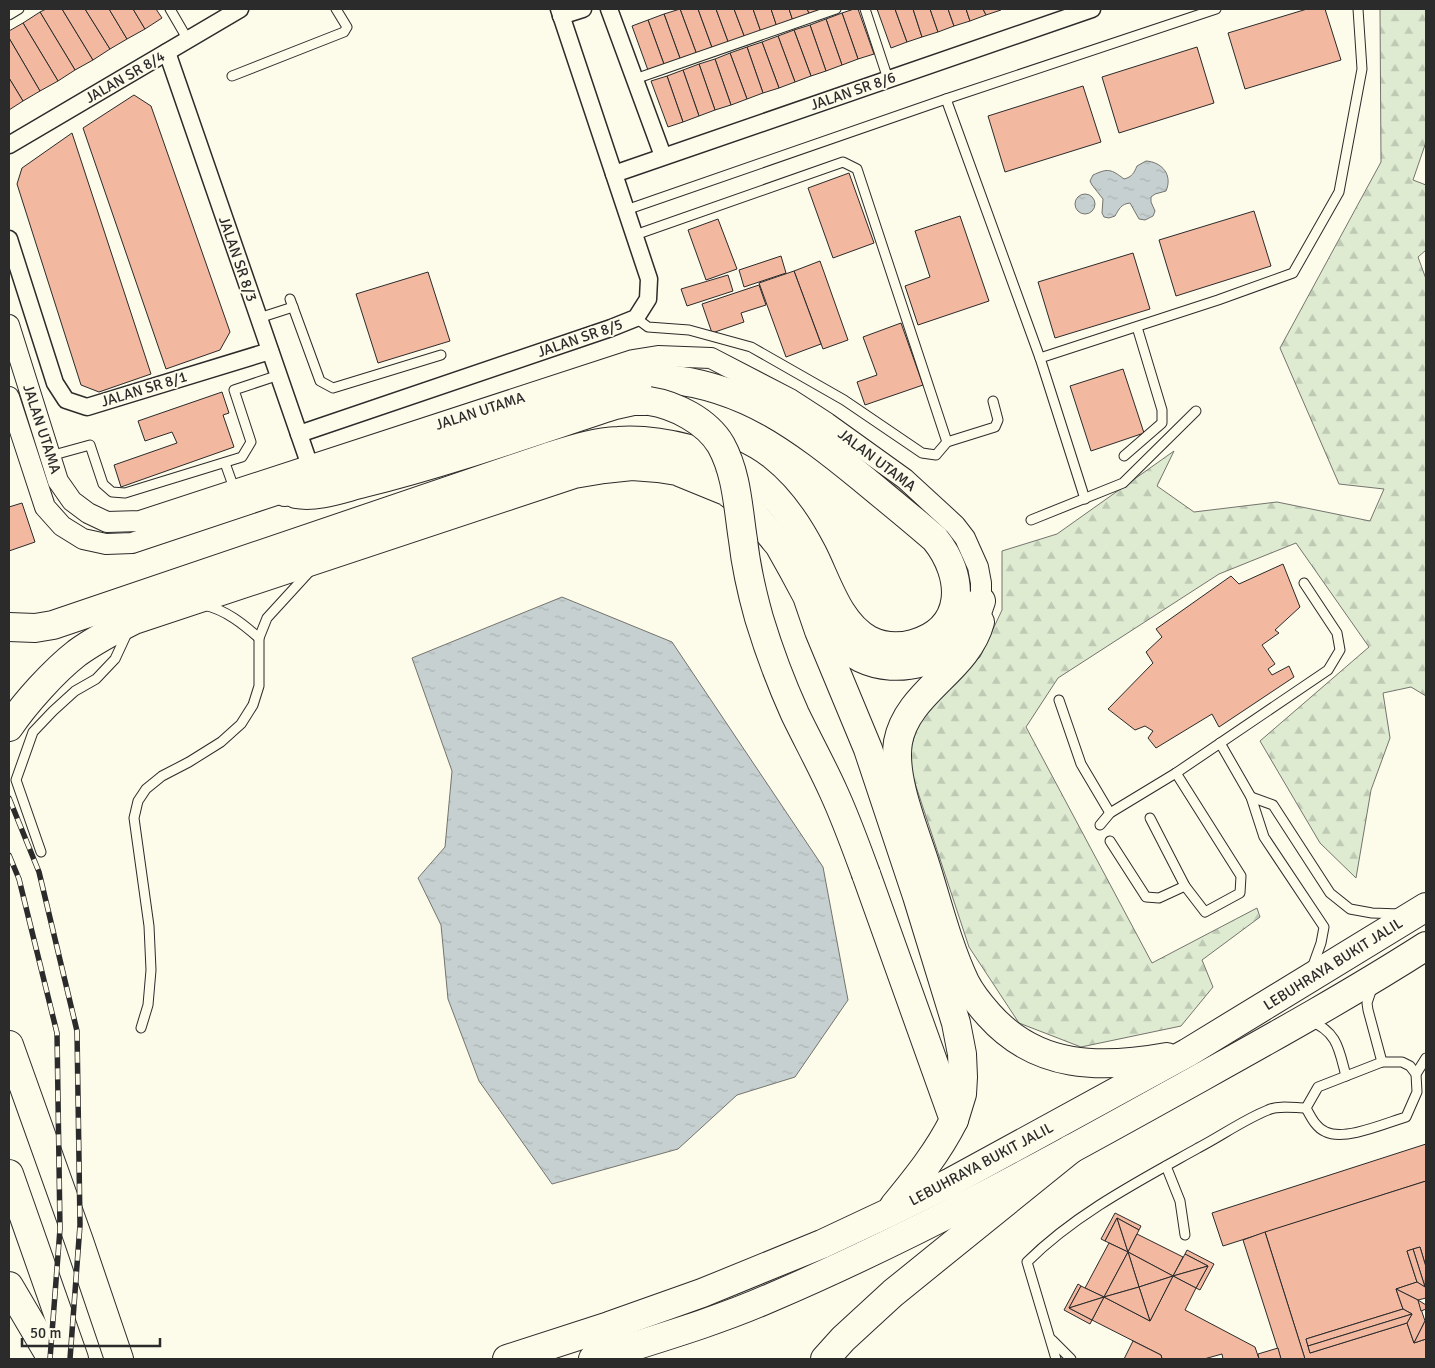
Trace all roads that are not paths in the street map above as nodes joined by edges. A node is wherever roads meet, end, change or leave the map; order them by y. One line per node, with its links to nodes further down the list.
1 (20, 9): 13 (lane)
2 (170, 9): 14 (lane)
3 (240, 9): 14 (street, JALAN SR 8/4)
4 (336, 9): 16 (lane)
5 (583, 9): 12 (street)
6 (609, 9): 17 (street)
7 (836, 9): 17 (lane)
8 (865, 9): 18 (lane)
9 (1092, 9): 18 (street, JALAN SR 8/6)
10 (1216, 9): 19 (lane)
11 (1358, 9): 29 (lane)
12 (560, 12): 22 (street, JALAN SR 8/5)
13 (9, 15)
14 (188, 40): 15 (street, JALAN SR 8/4)
15 (167, 52): 20 (street, JALAN SR 8/4); 26 (street, JALAN SR 8/3)
16 (232, 76)
17 (635, 79): 21 (street)
18 (888, 79): 21 (street, JALAN SR 8/6)
19 (946, 99): 23 (lane); 32 (lane)
20 (9, 145)
21 (663, 156): 22 (street, JALAN SR 8/6)
22 (614, 174): 23 (street, JALAN SR 8/5)
23 (626, 210): 24 (street, JALAN SR 8/5)
24 (635, 235): 27 (street, JALAN SR 8/5); 38 (lane)
25 (9, 240): 30 (street, JALAN SR 8/1)
26 (259, 318): 30 (street, JALAN SR 8/3); 31 (lane)
27 (636, 318): 37 (street, JALAN SR 8/5); 38 (lane)
28 (9, 325): 39 (street, JALAN UTAMA)
29 (1137, 326): 32 (lane); 40 (lane)
30 (270, 351): 33 (street, JALAN SR 8/3)
31 (441, 355)
32 (1040, 358): 45 (lane)
33 (279, 375): 37 (street, JALAN SR 8/3); 41 (lane)
34 (9, 397): 44 (street, JALAN UTAMA)
35 (993, 401): 38 (lane)
36 (1196, 412): 45 (lane)
37 (299, 434): 42 (street, JALAN SR 8/3)
38 (947, 442)
39 (50, 456): 41 (lane); 43 (street, JALAN UTAMA)
40 (1124, 456)
41 (225, 463): 43 (lane)
42 (310, 466): 43 (street, JALAN UTAMA); 50 (street, JALAN UTAMA)
43 (235, 491)
44 (285, 492): 53 (highway); 79 (highway, bridge)
45 (1085, 499): 46 (lane)
46 (1031, 520)
47 (322, 558): 49 (highway); 51 (highway); 54 (lane)
48 (1304, 583): 57 (lane)
49 (807, 596): 50 (highway); 79 (highway)
50 (981, 601): 73 (highway)
51 (178, 605): 52 (highway); 54 (lane)
52 (134, 620): 56 (highway); 64 (lane)
53 (9, 627)
54 (259, 638): 71 (lane)
55 (1059, 700): 60 (lane)
56 (9, 728)
57 (1220, 743): 58 (lane); 59 (lane)
58 (1176, 773): 60 (lane); 65 (lane)
59 (1251, 797): 66 (lane); 69 (lane)
60 (1110, 813): 62 (lane)
61 (1150, 818): 65 (lane)
62 (1100, 825)
63 (1110, 841): 65 (lane)
64 (41, 852)
65 (1185, 886)
66 (1420, 911): 69 (highway, LEBUHRAYA BUKIT JALIL)
67 (1426, 946): 68 (highway, LEBUHRAYA BUKIT JALIL)
68 (1378, 977): 70 (highway, LEBUHRAYA BUKIT JALIL); 75 (lane)
69 (1308, 980): 73 (highway, LEBUHRAYA BUKIT JALIL)
70 (1302, 1021): 77 (lane); 80 (highway, LEBUHRAYA BUKIT JALIL)
71 (141, 1028)
72 (9, 1045): 89 (highway)
73 (1188, 1053): 83 (highway, LEBUHRAYA BUKIT JALIL)
74 (1426, 1058): 76 (lane)
75 (1382, 1062): 76 (lane); 77 (lane)
76 (1416, 1074): 78 (lane)
77 (1346, 1076): 78 (lane)
78 (1306, 1108): 81 (lane)
79 (954, 1120): 83 (highway)
80 (1071, 1149): 91 (highway, LEBUHRAYA BUKIT JALIL); 92 (highway)
81 (1166, 1166): 84 (lane); 86 (lane)
82 (9, 1174): 88 (highway)
83 (888, 1213): 90 (highway, LEBUHRAYA BUKIT JALIL)
84 (1185, 1235)
85 (9, 1286): 87 (highway)
86 (1050, 1338): 93 (lane); 94 (lane)
87 (52, 1359)
88 (74, 1359)
89 (119, 1359)
90 (507, 1359)
91 (593, 1359)
92 (825, 1359)
93 (1056, 1359)
94 (1071, 1359)

